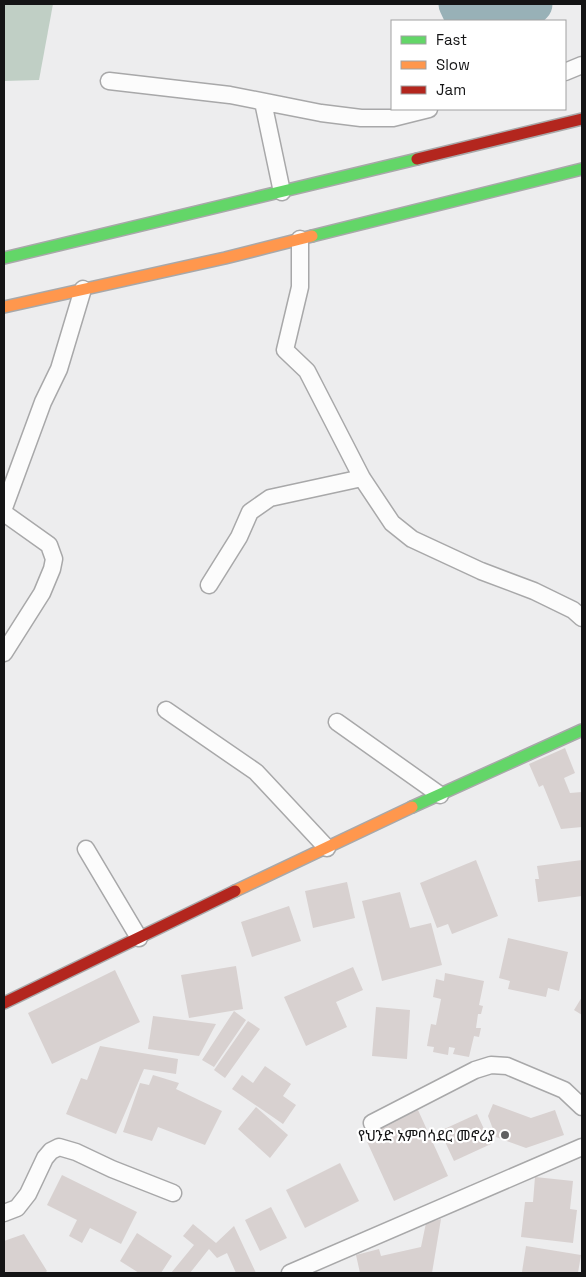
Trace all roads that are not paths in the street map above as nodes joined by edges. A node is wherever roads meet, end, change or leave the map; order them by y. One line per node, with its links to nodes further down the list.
1 (582, 66): 2 (street)
2 (566, 72)
3 (109, 81): 4 (street)
4 (263, 102): 5 (street); 8 (street)
5 (425, 110)
6 (582, 118): 8 (main road)
7 (582, 169): 9 (main road)
8 (282, 192): 10 (main road)
9 (300, 239): 11 (main road); 13 (street)
10 (4, 258)
11 (83, 289): 12 (main road); 14 (street)
12 (4, 307)
13 (362, 478): 16 (street); 17 (street)
14 (4, 508)
15 (4, 513): 18 (street)
16 (209, 585)
17 (582, 618)
18 (4, 653)
19 (166, 710): 23 (street)
20 (336, 722): 22 (street)
21 (582, 730): 22 (main road)
22 (440, 795): 23 (main road)
23 (327, 848): 25 (main road)
24 (86, 849): 25 (street)
25 (138, 938): 26 (main road)
26 (4, 1003)
27 (582, 1107): 28 (street)
28 (372, 1123)
29 (582, 1147): 32 (street)
30 (172, 1193): 31 (street)
31 (4, 1213)
32 (290, 1273)

